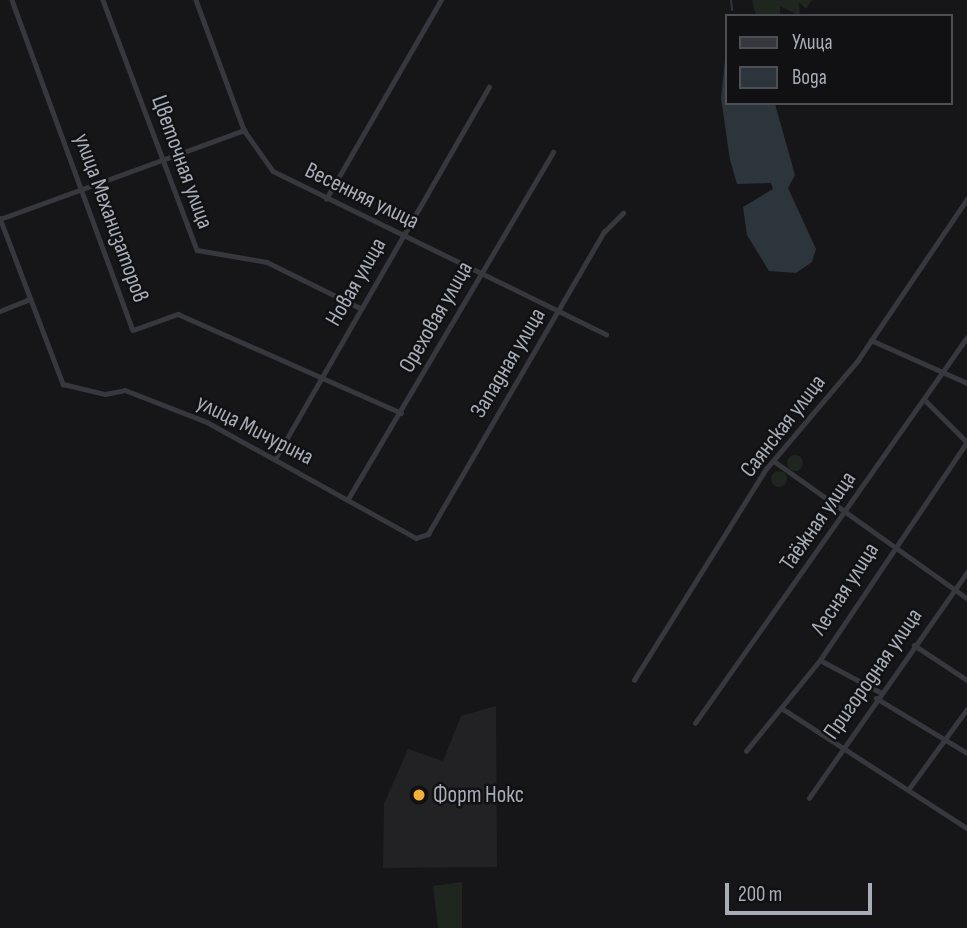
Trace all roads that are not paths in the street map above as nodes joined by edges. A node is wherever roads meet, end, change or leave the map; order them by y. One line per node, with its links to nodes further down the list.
1 (12, 0): 9 (street, улица Механизаторов)
2 (103, 0): 8 (street, Цветочная улица)
3 (196, 0): 6 (street, Весенняя улица)
4 (441, 0): 10 (street)
5 (489, 87): 14 (street, Новая улица)
6 (244, 130): 8 (street); 10 (street, Весенняя улица)
7 (553, 152): 15 (street, Ореховая улица)
8 (163, 160): 9 (street); 17 (street, Цветочная улица)
9 (82, 190): 13 (street); 24 (street, улица Механизаторов)
10 (326, 199): 14 (street, Весенняя улица)
11 (967, 199): 22 (street, Саянская улица)
12 (623, 213): 18 (street, Западная улица)
13 (0, 219): 16 (street)
14 (402, 235): 15 (street, Весенняя улица); 17 (street, Новая улица)
15 (482, 271): 18 (street, Весенняя улица); 27 (street, Ореховая улица)
16 (30, 299): 19 (street); 29 (street, улица Мичурина)
17 (360, 308): 24 (street, Новая улица)
18 (561, 310): 20 (street, Весенняя улица); 33 (street, Западная улица)
19 (0, 311)
20 (606, 334)
21 (967, 337): 23 (street, Таёжная улица)
22 (871, 340): 23 (street); 30 (street, Саянская улица)
23 (943, 371): 25 (street); 26 (street, Таёжная улица)
24 (321, 378): 27 (street, улица Механизаторов); 29 (street, Новая улица)
25 (967, 383)
26 (925, 399): 28 (street); 32 (street, Таёжная улица)
27 (401, 413): 31 (street, Ореховая улица)
28 (967, 442): 34 (street, Лесная улица)
29 (275, 459): 31 (street, улица Мичурина)
30 (774, 461): 32 (street); 40 (street, Саянская улица)
31 (348, 499): 33 (street, улица Мичурина)
32 (847, 509): 34 (street); 46 (street, Таёжная улица)
33 (428, 534)
34 (895, 544): 36 (street); 39 (street, Лесная улица)
35 (967, 572): 36 (street, Пригородная улица)
36 (956, 588): 37 (street); 38 (street, Пригородная улица)
37 (967, 598)
38 (914, 645): 41 (street); 42 (street, Пригородная улица)
39 (820, 660): 42 (street); 44 (street, Лесная улица)
40 (634, 680)
41 (967, 680)
42 (880, 692): 43 (street, Пригородная улица)
43 (876, 698): 47 (street); 48 (street, Пригородная улица)
44 (783, 709): 48 (street); 49 (street, Лесная улица)
45 (967, 709): 47 (street)
46 (695, 723)
47 (946, 738): 50 (street); 51 (street)
48 (842, 748): 51 (street); 52 (street, Пригородная улица)
49 (746, 751)
50 (967, 753)
51 (908, 790): 53 (street)
52 (809, 798)
53 (967, 828)

